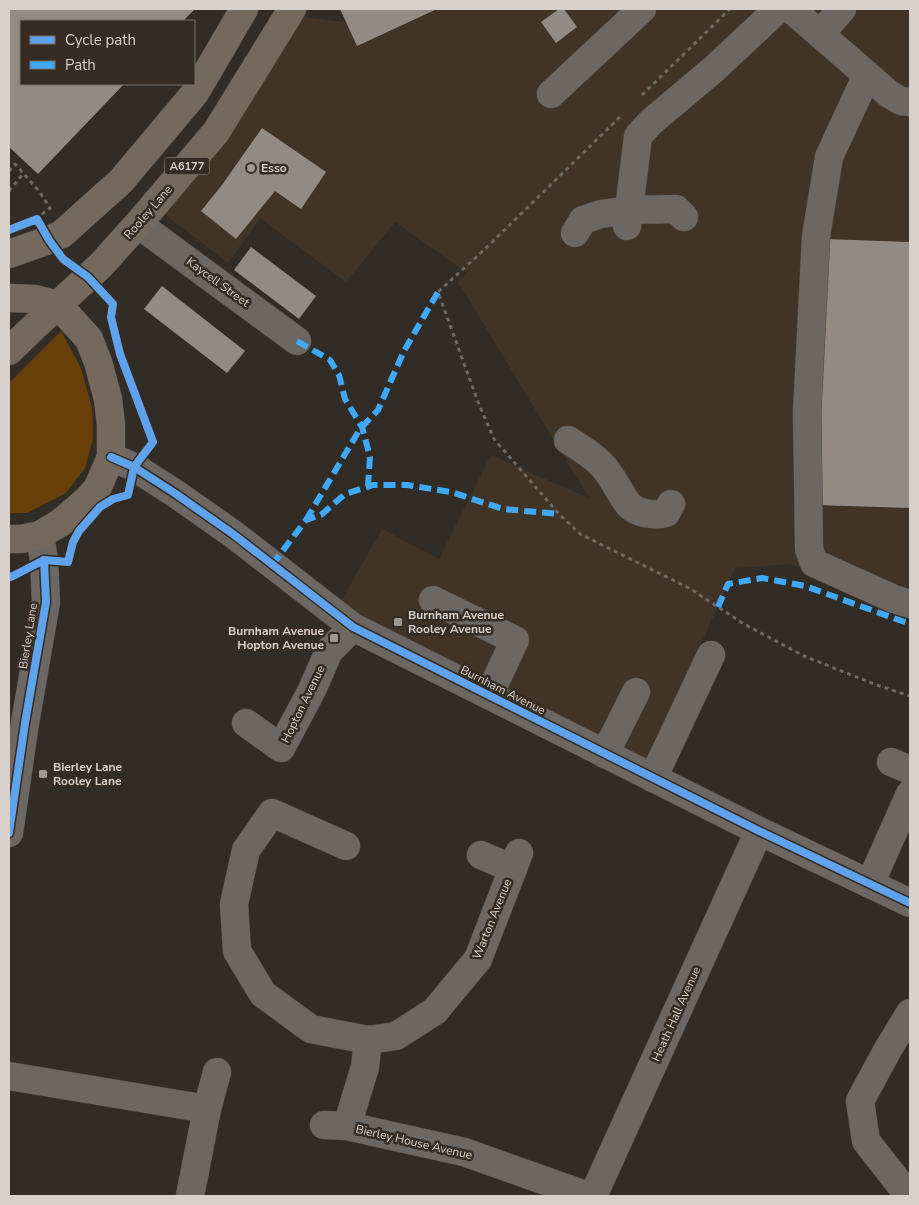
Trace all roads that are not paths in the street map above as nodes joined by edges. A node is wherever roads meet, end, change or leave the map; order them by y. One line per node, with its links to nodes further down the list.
1 (244, 9): 15 (highway, A6177)
2 (292, 9): 13 (highway, Rooley Lane / A6177)
3 (642, 9): 9 (street)
4 (778, 9): 12 (street)
5 (791, 9): 7 (street)
6 (842, 9): 7 (street)
7 (820, 34): 8 (street)
8 (867, 75): 10 (street); 28 (street)
9 (551, 94)
10 (910, 102)
11 (684, 217): 12 (street)
12 (628, 218): 14 (street)
13 (138, 224): 17 (highway, Rooley Lane / A6177); 20 (street, Kaycell Street)
14 (575, 233)
15 (9, 254)
16 (9, 298): 17 (highway)
17 (58, 305): 21 (highway, Rooley Lane / A6177); 23 (highway)
18 (9, 324): 19 (highway)
19 (9, 331)
20 (297, 341)
21 (9, 351)
22 (568, 440): 24 (street)
23 (110, 457): 25 (highway); 29 (street, Burnham Avenue)
24 (671, 504)
25 (40, 535): 26 (highway); 38 (street, Bierley Lane)
26 (9, 539)
27 (433, 600): 32 (street)
28 (910, 604)
29 (353, 627): 32 (street, Burnham Avenue); 33 (street, Hopton Avenue)
30 (711, 654): 35 (street)
31 (636, 692): 34 (street)
32 (489, 696): 34 (street, Burnham Avenue)
33 (246, 722)
34 (605, 754): 35 (street, Burnham Avenue)
35 (653, 778): 37 (street, Burnham Avenue)
36 (910, 794): 41 (street)
37 (759, 831): 41 (street, Burnham Avenue); 50 (street, Heath Hall Avenue)
38 (9, 833)
39 (346, 846): 44 (street, Warton Avenue)
40 (481, 855): 44 (street, Warton Avenue)
41 (870, 884): 42 (street, Burnham Avenue)
42 (910, 903)
43 (910, 1013): 51 (street)
44 (368, 1040): 49 (street, Bierley House Avenue)
45 (217, 1072): 47 (street)
46 (9, 1076): 47 (street)
47 (207, 1109): 48 (street)
48 (190, 1196)
49 (588, 1196)
50 (593, 1196)
51 (909, 1196)

